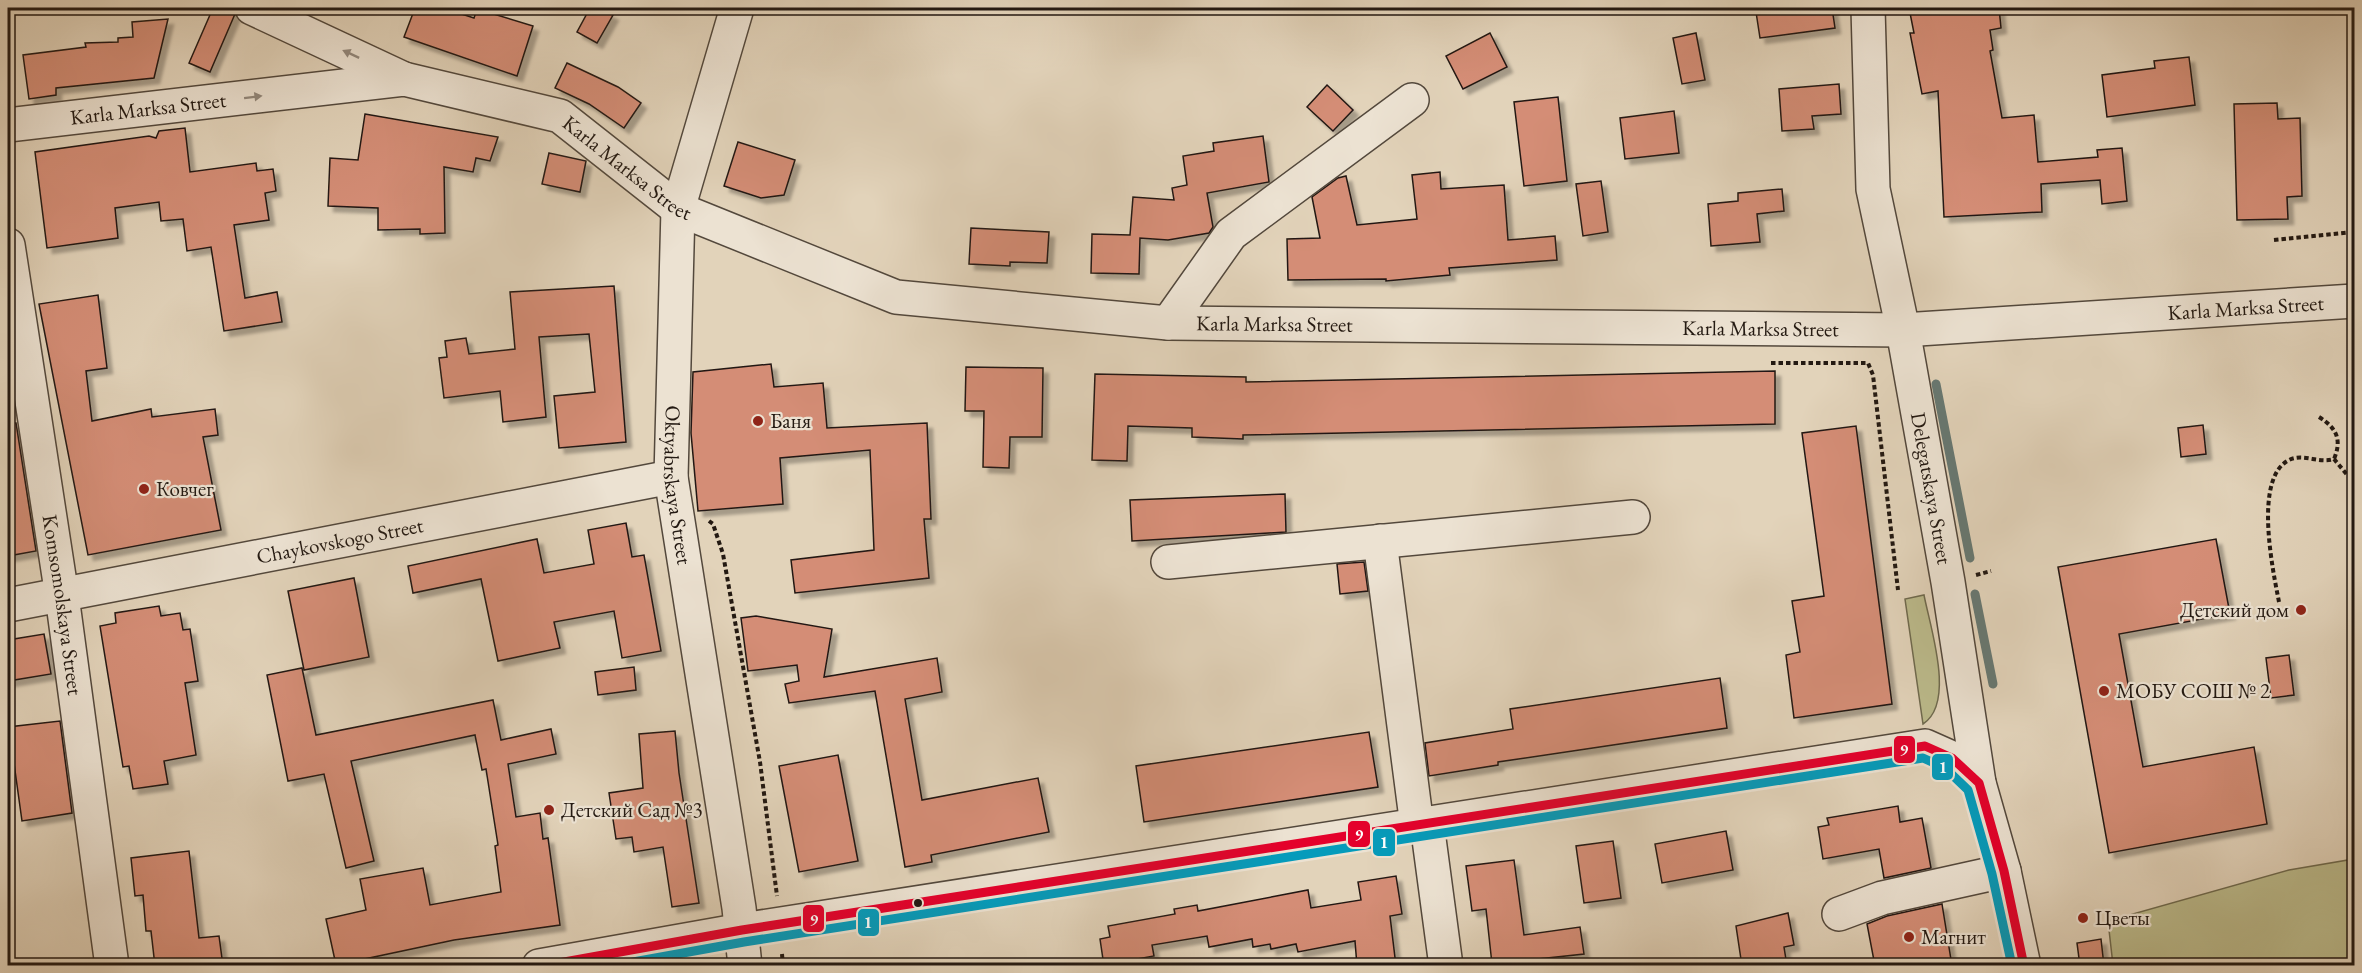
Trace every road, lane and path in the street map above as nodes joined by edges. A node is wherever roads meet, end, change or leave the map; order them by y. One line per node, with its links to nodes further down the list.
1 (252, 8): 4 (street, one-way to 1)
2 (737, 8): 7 (street, Oktyabrskaya Street)
3 (1868, 8): 13 (street, Delegatskaya Street)
4 (404, 79): 6 (street, Karla Marksa Street, one-way to 4); 7 (street, Karla Marksa Street)
5 (1412, 100): 12 (street, Karla Marksa Street)
6 (8, 125)
7 (678, 209): 12 (street, Karla Marksa Street); 18 (street, Oktyabrskaya Street)
8 (2355, 232): 9 (path)
9 (2274, 240)
10 (8, 245): 25 (street, Komsomolskaya Street)
11 (2355, 301): 13 (street, Karla Marksa Street)
12 (1168, 323): 13 (street, Karla Marksa Street)
13 (1903, 330): 28 (street, Delegatskaya Street)
14 (1763, 363): 24 (path)
15 (2319, 417): 16 (path)
16 (2334, 459): 17 (path); 26 (path)
17 (2355, 483)
18 (672, 487): 25 (street, Chaykovskogo Street); 32 (path); 33 (street, Oktyabrskaya Street)
19 (1633, 517): 20 (street)
20 (1380, 542): 21 (street); 29 (street)
21 (1168, 562)
22 (1991, 571): 23 (path)
23 (1975, 575)
24 (1898, 590)
25 (62, 596): 27 (street, Chaykovskogo Street); 34 (street, Komsomolskaya Street)
26 (2279, 602)
27 (8, 605)
28 (1979, 783): 29 (street); 30 (street, Delegatskaya Street)
29 (1422, 825): 32 (street); 38 (street)
30 (2004, 871): 31 (street); 39 (street, Delegatskaya Street)
31 (1839, 914)
32 (780, 924): 33 (street); 37 (path)
33 (742, 930): 35 (street); 36 (street, Oktyabrskaya Street)
34 (112, 966)
35 (539, 966)
36 (745, 966)
37 (783, 966)
38 (1446, 966)
39 (2024, 966)

